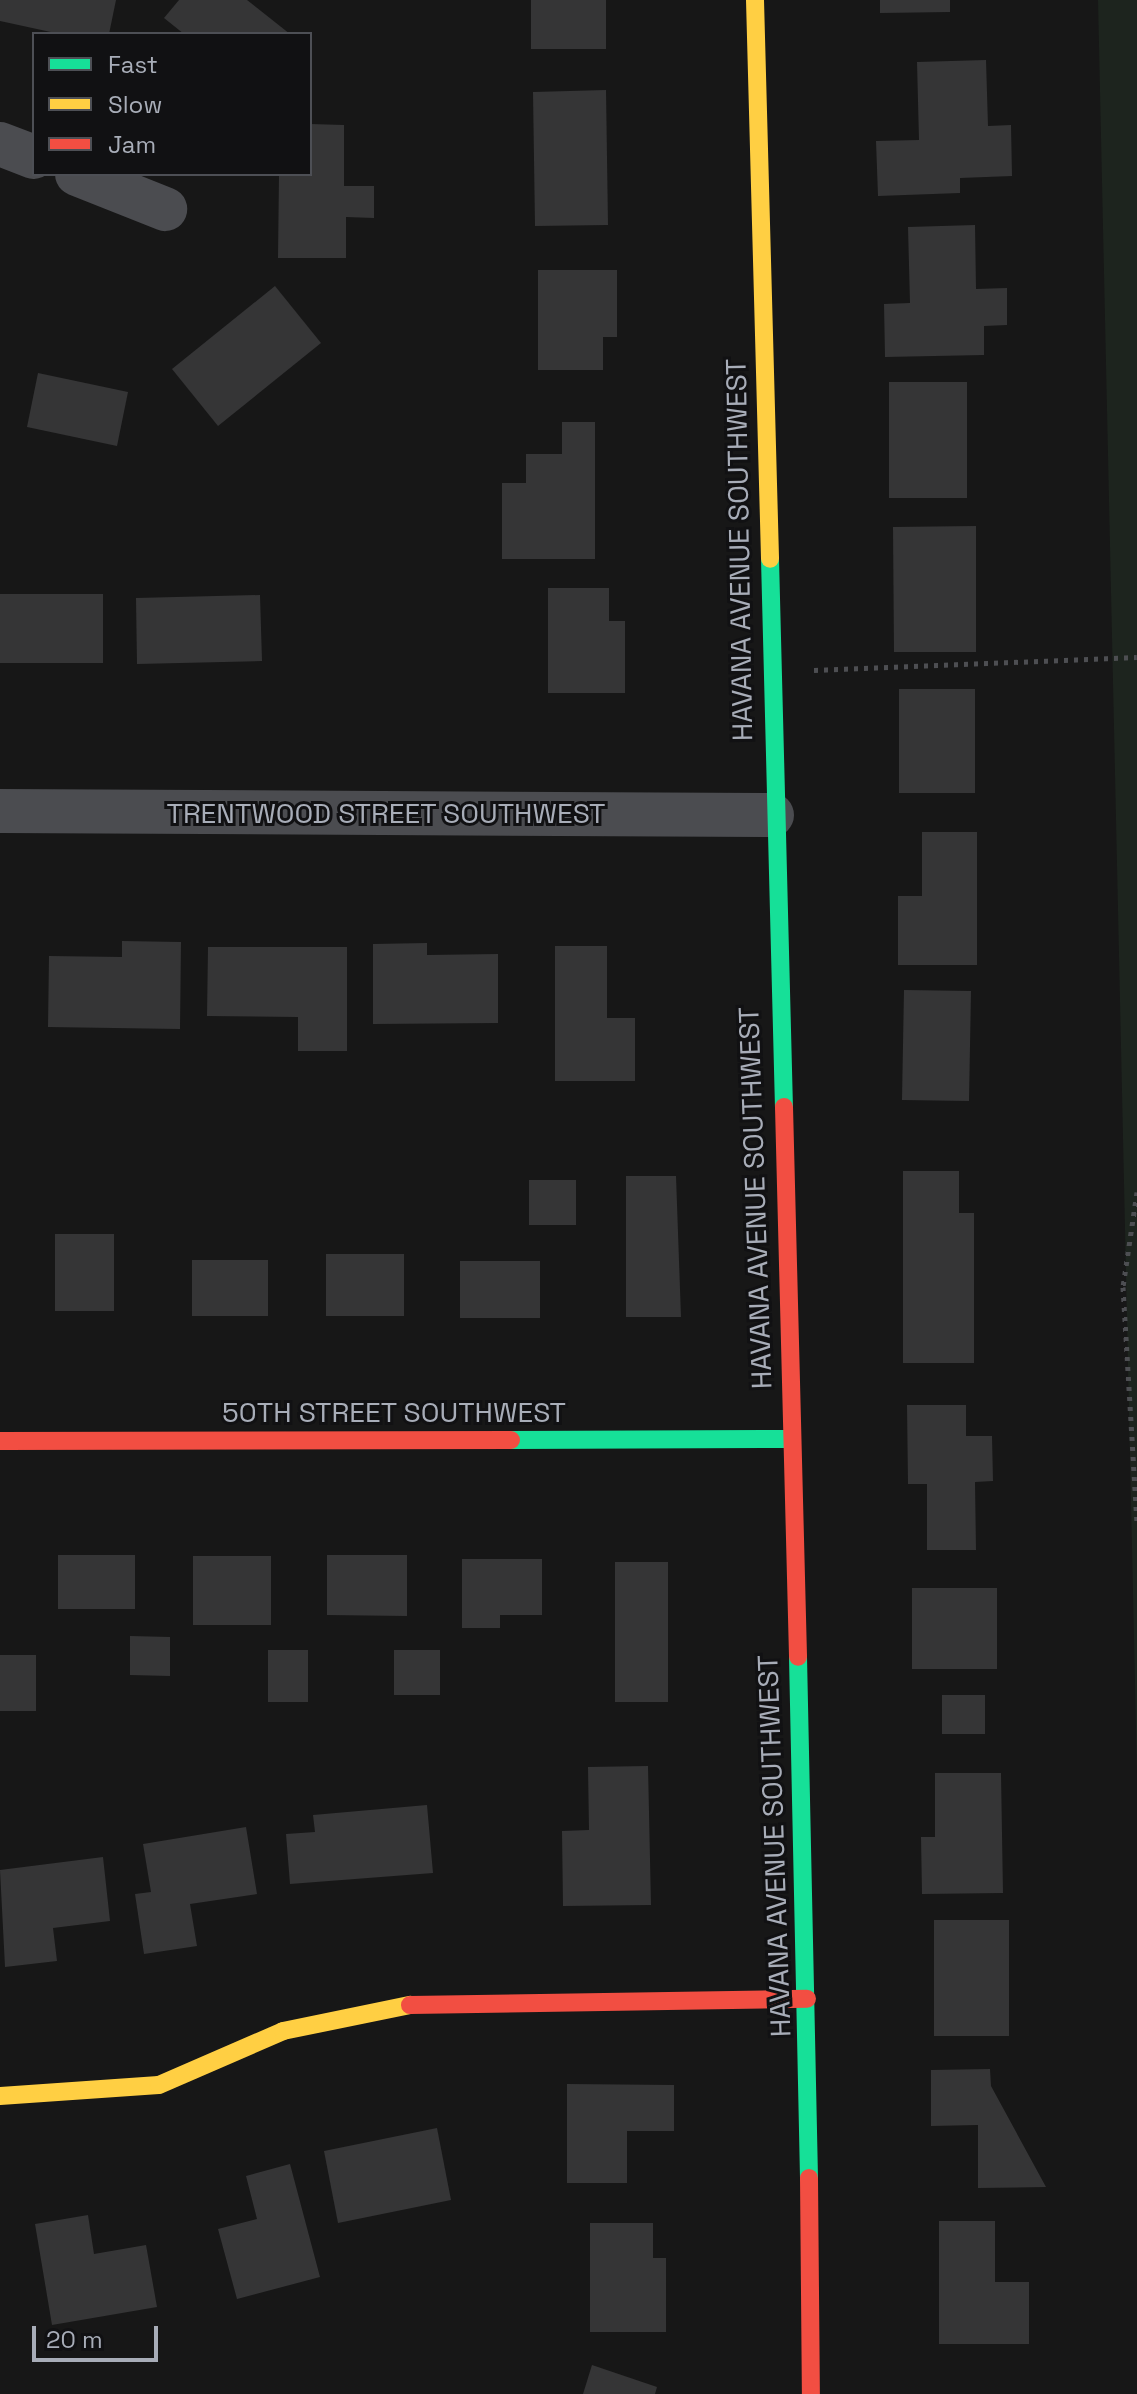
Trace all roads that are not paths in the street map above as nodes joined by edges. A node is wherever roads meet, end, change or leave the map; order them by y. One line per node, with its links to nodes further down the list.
1 (755, 0): 7 (street, HAVANA AVENUE SOUTHWEST)
2 (0, 144): 3 (street)
3 (32, 156)
4 (82, 176): 5 (street)
5 (165, 209)
6 (0, 811): 7 (street, TRENTWOOD STREET SOUTHWEST)
7 (772, 815): 8 (street, HAVANA AVENUE SOUTHWEST)
8 (789, 1439): 9 (street, 50TH STREET SOUTHWEST); 10 (street, HAVANA AVENUE SOUTHWEST)
9 (0, 1441)
10 (807, 1999): 11 (street); 12 (street, HAVANA AVENUE SOUTHWEST)
11 (0, 2096)
12 (811, 2394)

